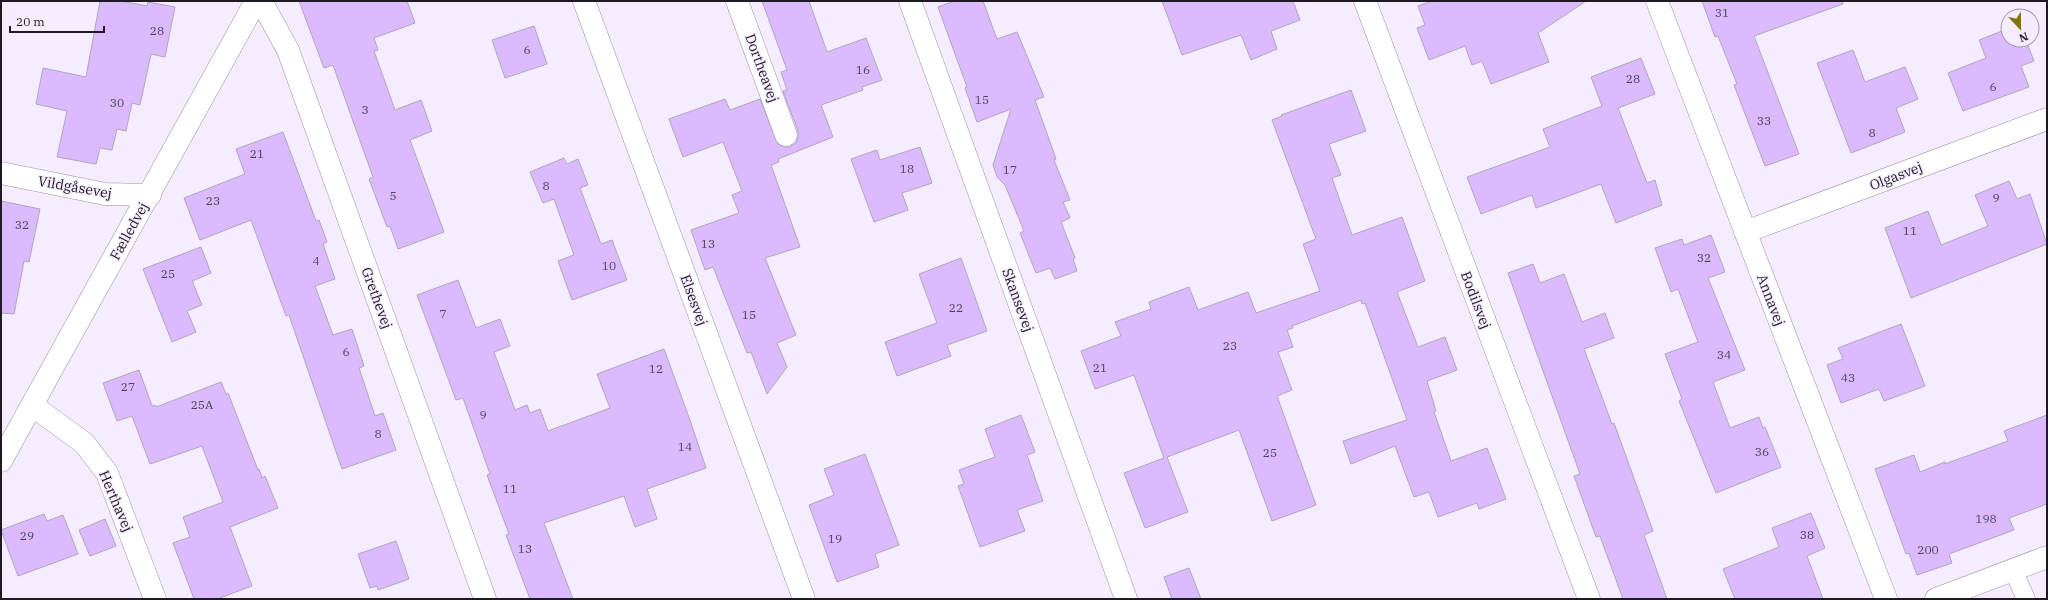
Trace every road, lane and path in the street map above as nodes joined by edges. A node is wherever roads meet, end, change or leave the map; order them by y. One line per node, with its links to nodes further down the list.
1 (256, 1): 11 (street, Fælledvej)
2 (261, 1): 18 (street, Grethevej)
3 (584, 1): 19 (street, Elsesvej)
4 (737, 1): 9 (street, Dortheavej)
5 (910, 1): 20 (street, Skansevej)
6 (1365, 1): 21 (street, Bodilsvej)
7 (1657, 1): 12 (street, Annavej)
8 (2047, 119): 12 (street, Olgasvej)
9 (786, 135)
10 (1, 173): 11 (street, Vildgåsevej)
11 (150, 194): 13 (street, Fælledvej)
12 (1745, 232): 22 (street, Annavej)
13 (32, 406): 14 (street, Fælledvej); 17 (street, Herthavej)
14 (1, 460)
15 (2047, 557): 16 (street)
16 (2013, 570): 23 (street); 24 (lane)
17 (154, 599)
18 (484, 599)
19 (804, 599)
20 (1126, 599)
21 (1589, 599)
22 (1886, 599)
23 (1936, 599)
24 (2026, 599)

